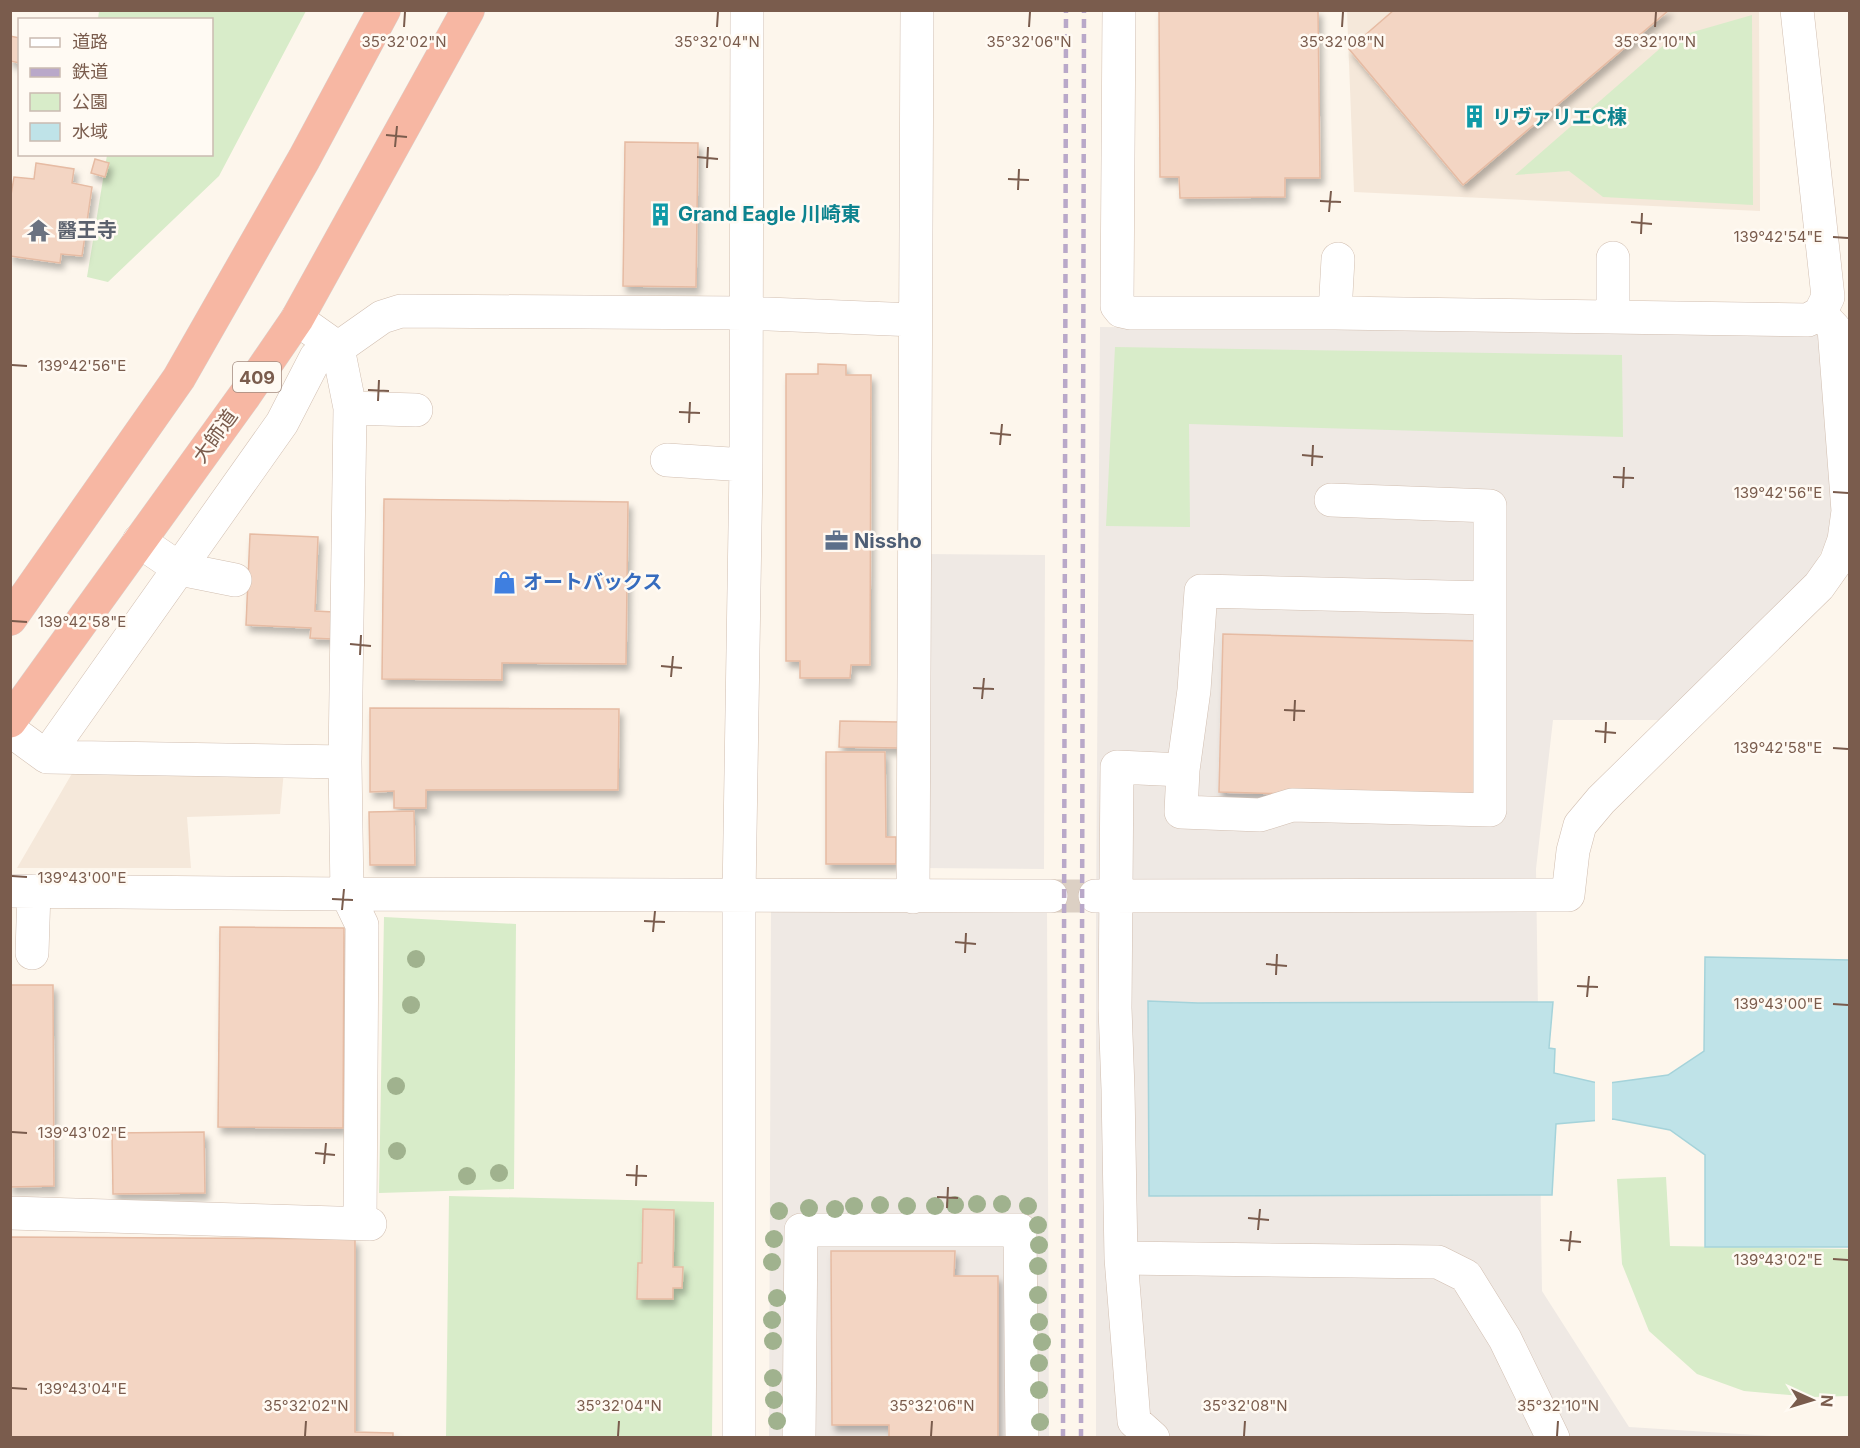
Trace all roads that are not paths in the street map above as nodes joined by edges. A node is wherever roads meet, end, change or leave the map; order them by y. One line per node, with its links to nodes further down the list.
1 (384, 10): 27 (highway)
2 (468, 10): 15 (highway, 大師道 / 409)
3 (747, 10): 11 (street)
4 (917, 10): 16 (street)
5 (1119, 10): 12 (street)
6 (1797, 10): 8 (street)
7 (1820, 10): 8 (street)
8 (1809, 120): 13 (street)
9 (1613, 258): 14 (street)
10 (1338, 259): 12 (street)
11 (745, 313): 16 (street); 17 (street); 21 (street)
12 (1335, 313): 14 (street)
13 (1820, 313): 14 (street); 37 (street)
14 (1613, 317)
15 (297, 319): 17 (street); 23 (highway, 大師道 / 409)
16 (915, 320): 38 (street)
17 (327, 352): 18 (street); 24 (street)
18 (350, 408): 19 (street); 31 (street)
19 (416, 410)
20 (667, 460): 21 (street)
21 (746, 465): 35 (street)
22 (1331, 500): 26 (street)
23 (139, 541): 24 (street); 28 (highway, 大師道 / 409)
24 (180, 569): 25 (street); 30 (street)
25 (235, 580)
26 (1489, 598): 32 (street); 32 (street)
27 (13, 611)
28 (10, 721)
29 (10, 730): 31 (street)
30 (52, 748)
31 (345, 762): 34 (street)
32 (1183, 770): 37 (street)
33 (22, 891): 34 (street); 39 (street)
34 (347, 894): 35 (street); 40 (street)
35 (740, 896): 38 (street); 42 (street)
36 (1051, 896): 38 (street)
37 (1105, 896): 41 (street)
38 (914, 897)
39 (32, 953)
40 (10, 1213)
41 (1121, 1258): 45 (street); 46 (street)
42 (740, 1437)
43 (799, 1437): 44 (street)
44 (1022, 1437)
45 (1153, 1437)
46 (1553, 1437)

